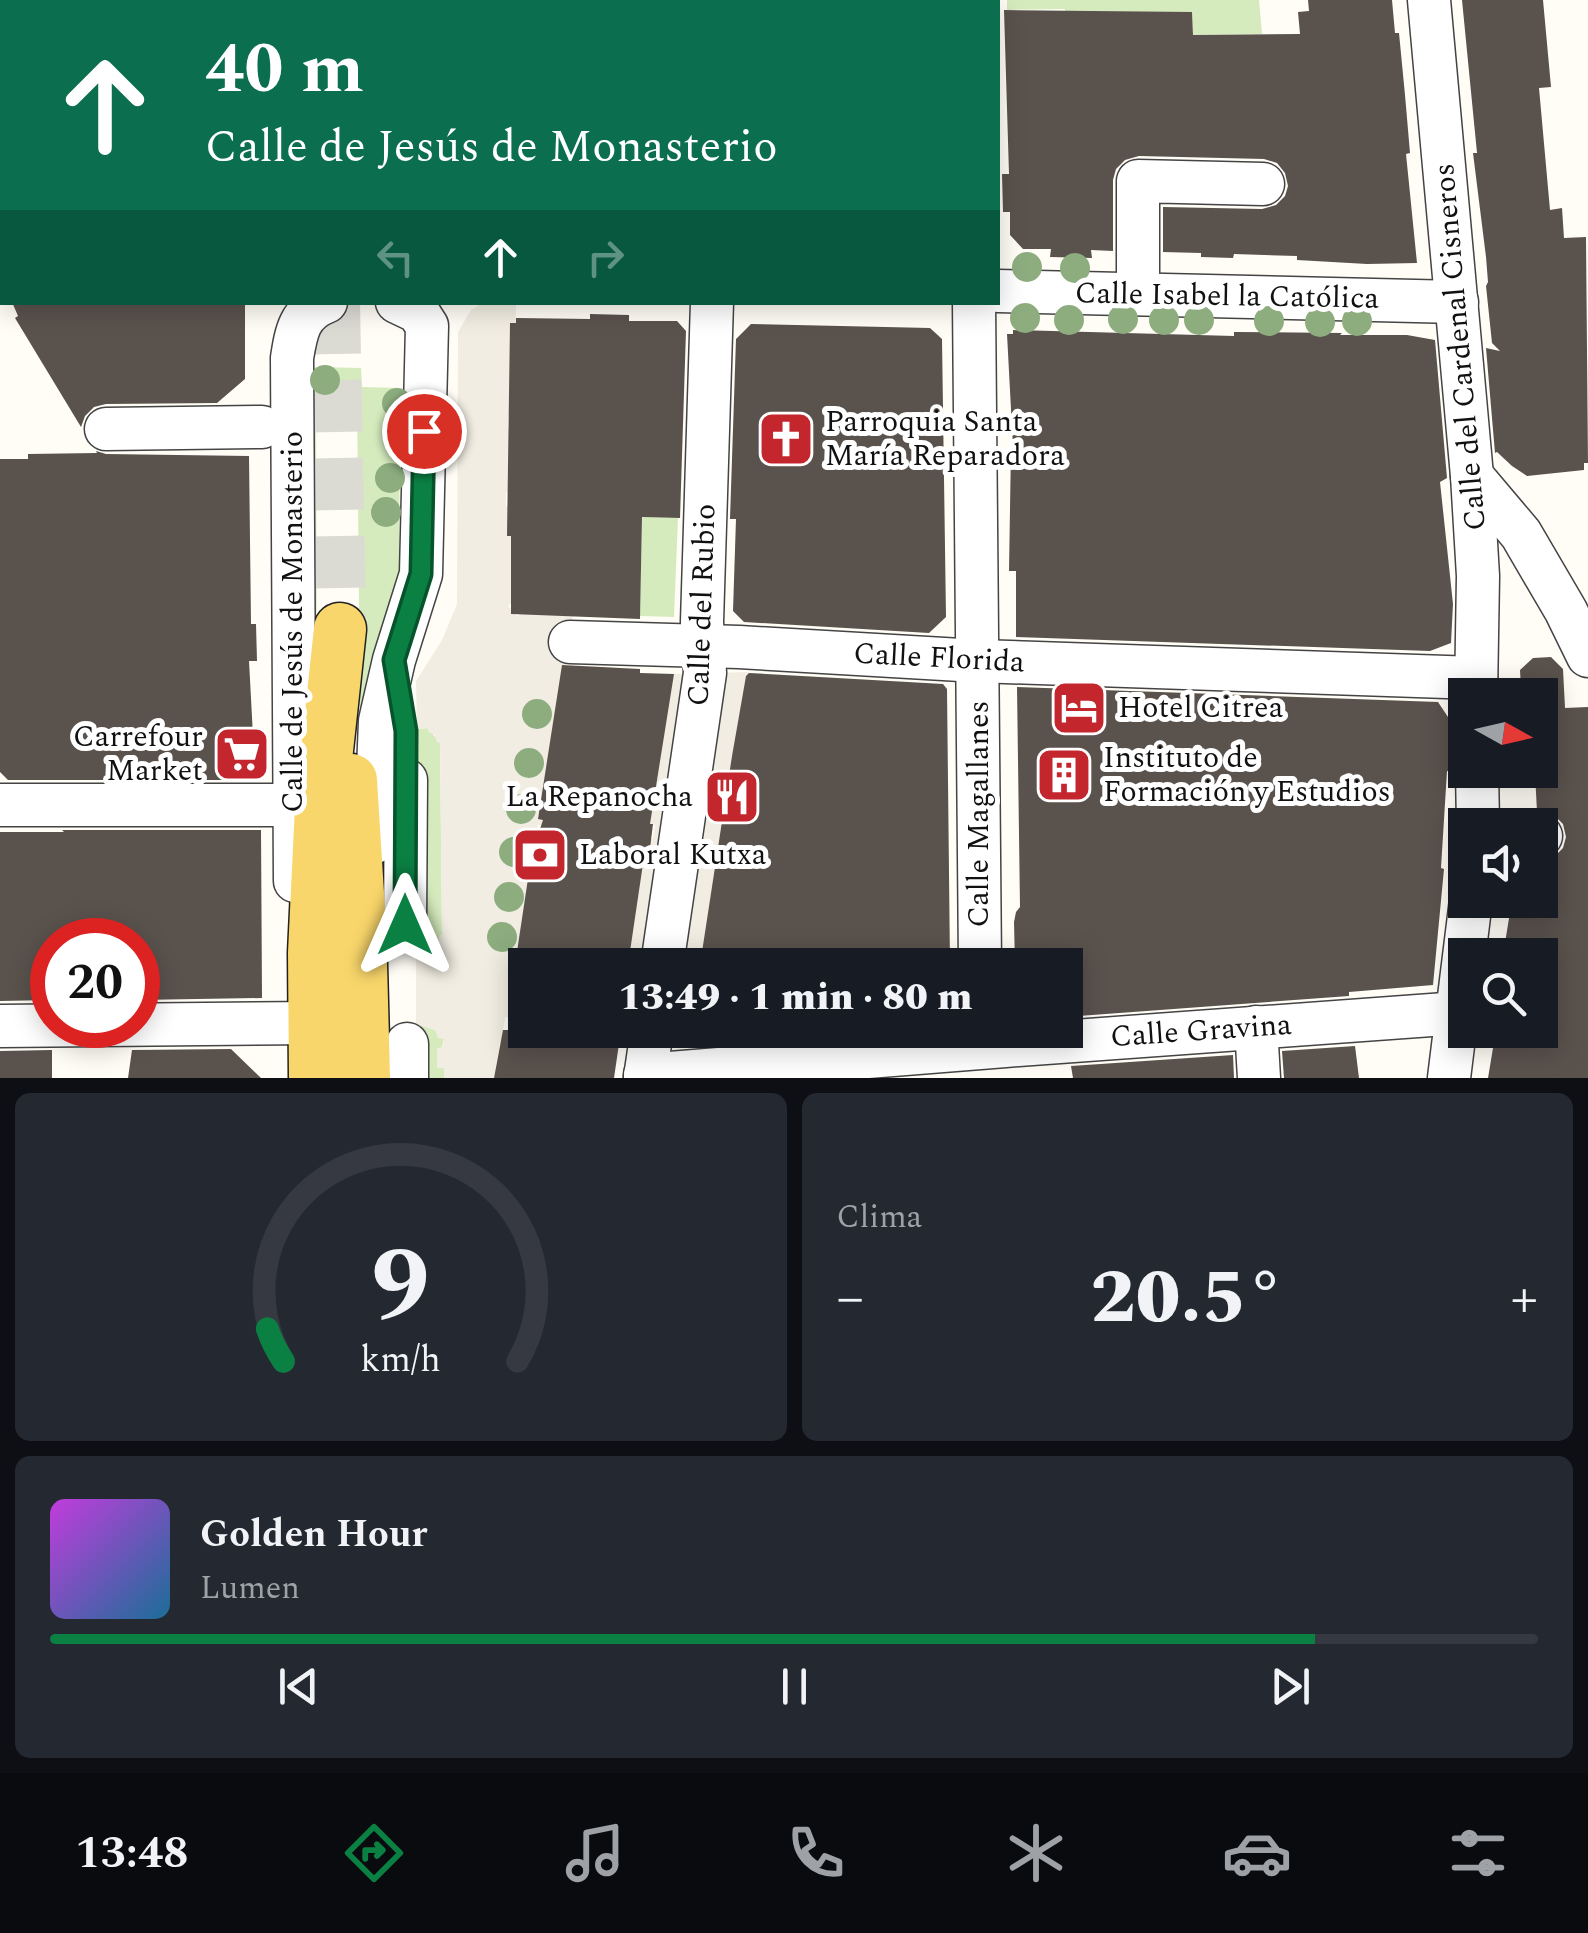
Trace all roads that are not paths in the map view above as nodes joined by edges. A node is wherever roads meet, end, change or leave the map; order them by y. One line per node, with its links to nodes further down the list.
1 (1428, 0): 5 (street, Calle del Cardenal Cisneros)
2 (1263, 184): 4 (street)
3 (1000, 291): 4 (street, Calle Isabel la Católica)
4 (1138, 294): 5 (street, Calle Isabel la Católica)
5 (1457, 302): 12 (street, Calle del Cardenal Cisneros)
6 (321, 305): 20 (street, Calle de Jesús de Monasterio)
7 (712, 305): 14 (street, Calle del Rubio)
8 (974, 305): 16 (street, Calle Magallanes)
9 (416, 306): 21 (street, Calle de Jesús de Monasterio)
10 (262, 427): 11 (street)
11 (106, 429)
12 (1472, 476): 15 (street); 17 (street, Calle del Cardenal Cisneros)
13 (570, 642): 14 (street, Calle Florida)
14 (702, 646): 16 (street, Calle Florida); 22 (street, Calle del Rubio)
15 (1588, 656)
16 (978, 660): 18 (street, Calle Florida); 23 (street, Calle Magallanes)
17 (1476, 678)
18 (1448, 685)
19 (0, 805): 20 (street)
20 (294, 805): 24 (street, Calle de Jesús de Monasterio)
21 (383, 926): 24 (main road, Calle de Jesús de Monasterio); 35 (main road, Calle de Jesús de Monasterio)
22 (665, 948)
23 (980, 948)
24 (314, 953): 26 (main road, Calle de Jesús de Monasterio)
25 (1448, 1014): 28 (street, Calle Gravina)
26 (315, 1023): 27 (street); 34 (main road, Calle de Jesús de Monasterio)
27 (0, 1026)
28 (1256, 1027): 29 (street, Calle Gravina); 36 (street)
29 (1083, 1035)
30 (649, 1048): 33 (street)
31 (899, 1048): 33 (street, Calle Gravina)
32 (1454, 1048): 37 (street)
33 (645, 1076)
34 (315, 1078)
35 (364, 1078)
36 (1259, 1078)
37 (1450, 1078)

